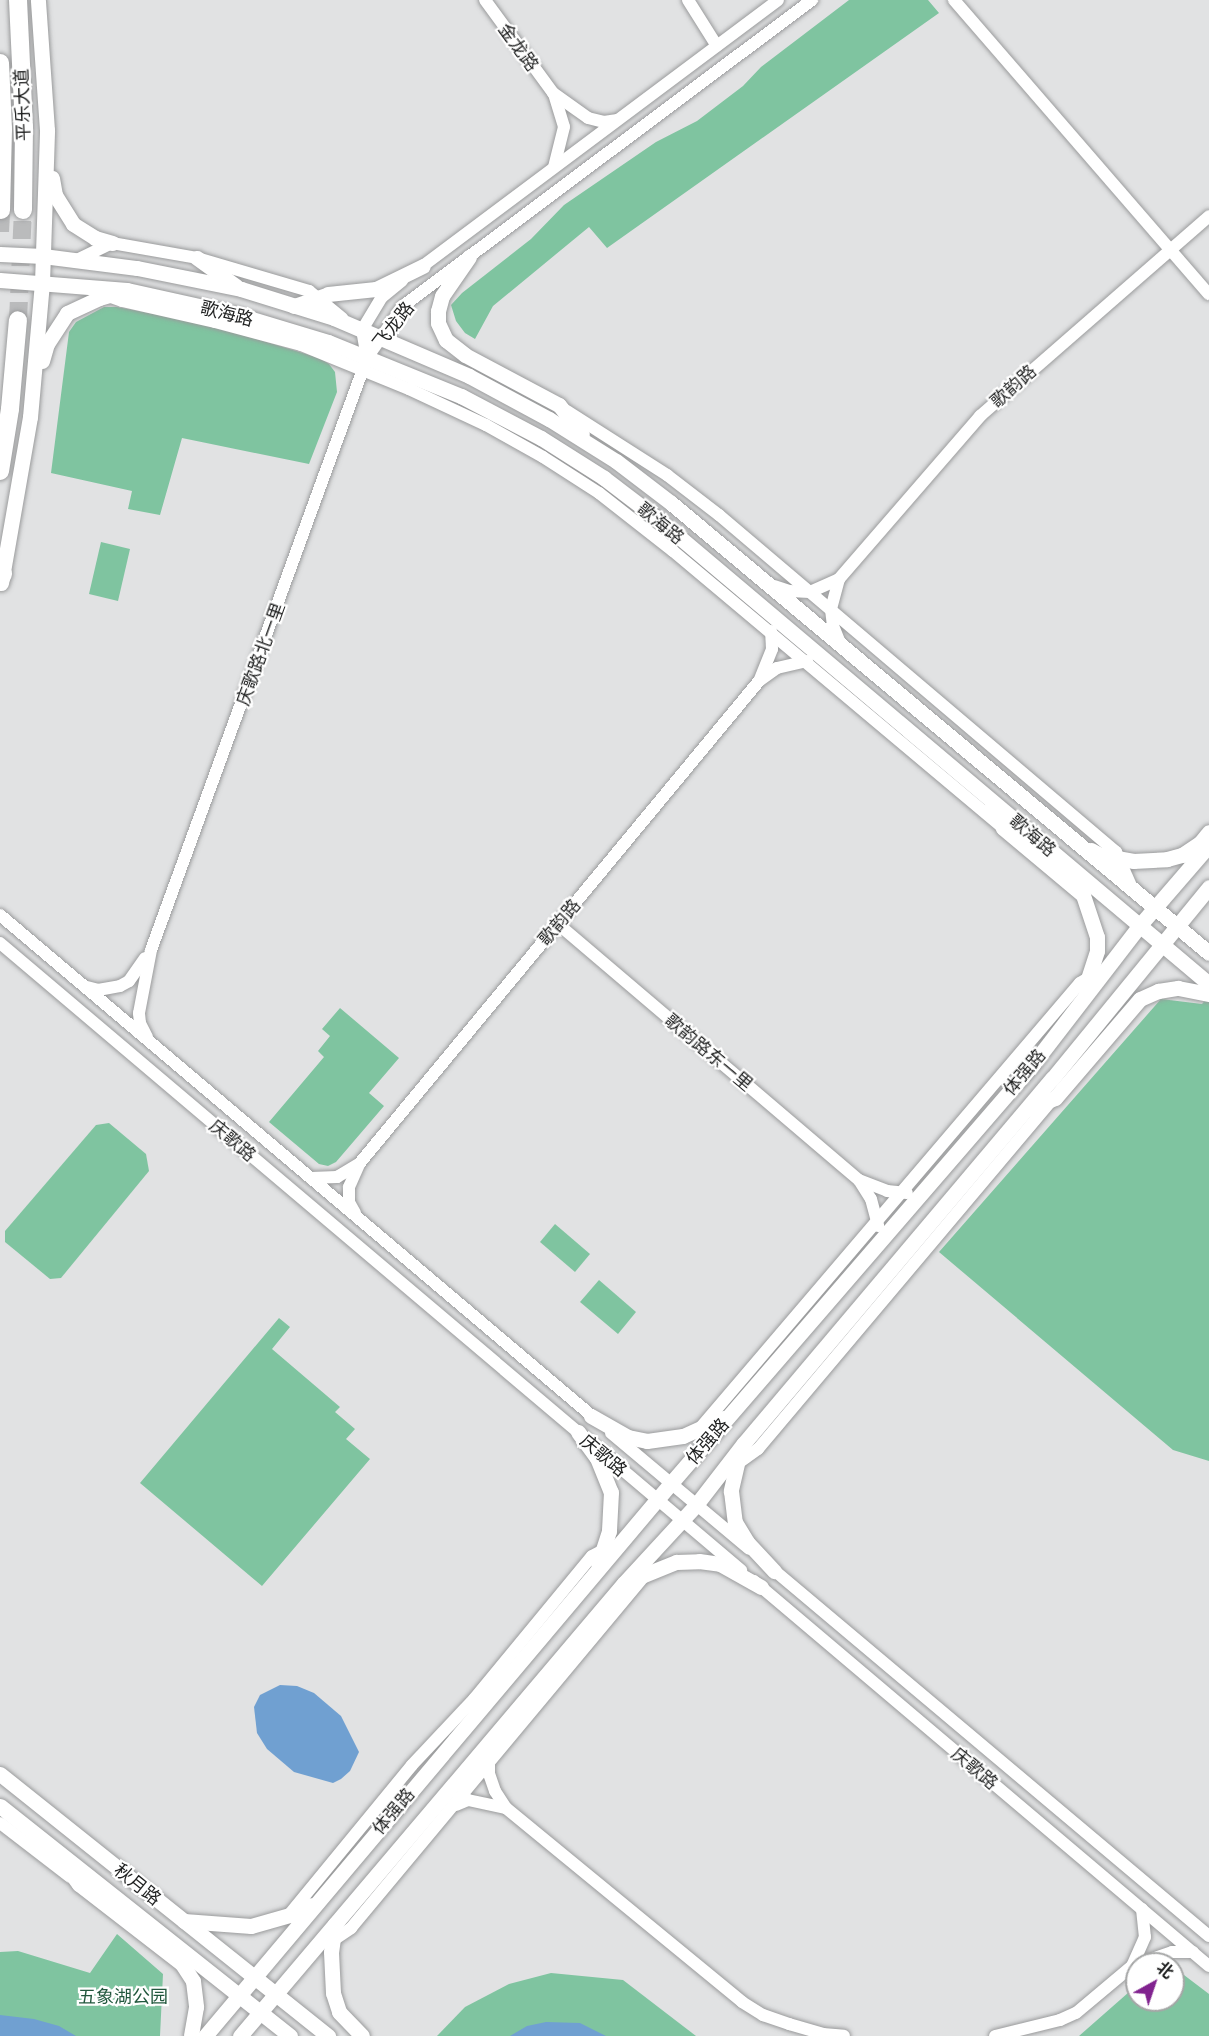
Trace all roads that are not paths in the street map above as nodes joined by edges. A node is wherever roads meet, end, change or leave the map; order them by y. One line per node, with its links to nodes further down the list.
1 (18, 0): 15 (highway, 平乐大道)
2 (38, 0): 12 (main road)
3 (485, 0): 10 (street, 金龙路)
4 (688, 0): 8 (street)
5 (778, 0): 8 (street, 飞龙路)
6 (812, 0): 21 (street, 飞龙路)
7 (954, 0): 18 (street)
8 (717, 46): 11 (street, 飞龙路)
9 (0, 63): 14 (highway, 平乐大道)
10 (553, 93): 11 (street, 金龙路); 13 (street, 金龙路)
11 (618, 120): 13 (street, 飞龙路)
12 (46, 141): 17 (main road); 20 (main road)
13 (554, 168): 24 (street, 飞龙路)
14 (1, 210)
15 (23, 210)
16 (1209, 216): 18 (street, 歌韵路)
17 (112, 243): 22 (street); 23 (street)
18 (1170, 249): 30 (street); 42 (street, 歌韵路)
19 (0, 254): 20 (main road, 歌海路)
20 (44, 256): 23 (main road, 歌海路); 26 (main road)
21 (469, 257): 36 (street, 飞龙路); 38 (main road)
22 (196, 258): 28 (main road); 32 (street)
23 (77, 260): 28 (main road, 歌海路)
24 (423, 266): 32 (main road); 35 (street, 飞龙路)
25 (0, 280): 26 (main road, 歌海路)
26 (42, 283): 27 (main road, 歌海路); 39 (main road)
27 (85, 286): 29 (main road, 歌海路); 31 (street)
28 (241, 289): 33 (main road, 歌海路)
29 (127, 290): 31 (main road); 37 (main road, 歌海路)
30 (1209, 294)
31 (108, 296): 37 (street); 39 (main road)
32 (317, 298): 33 (main road); 35 (street)
33 (294, 306): 35 (main road, 歌海路)
34 (18, 320): 41 (highway)
35 (356, 327): 36 (main road, 歌海路); 37 (street, 飞龙路)
36 (382, 339): 37 (street, 飞龙路); 40 (main road, 歌海路)
37 (364, 364): 46 (main road, 歌海路); 48 (street); 68 (street, 庆歌路北一里)
38 (559, 405): 40 (main road); 45 (street)
39 (30, 417): 43 (main road)
40 (592, 446): 44 (main road, 歌海路)
41 (0, 471)
42 (839, 579): 45 (street); 47 (street)
43 (1, 580)
44 (766, 583): 45 (street); 49 (main road, 歌海路)
45 (810, 592): 47 (street)
46 (753, 599): 48 (street); 51 (main road, 歌海路)
47 (831, 609): 49 (street); 58 (street)
48 (773, 636): 50 (street); 52 (street, 歌韵路)
49 (840, 646): 56 (main road, 歌海路)
50 (804, 662): 51 (street, 歌韵路); 52 (street, 歌韵路); 54 (street)
51 (829, 663): 53 (main road, 歌海路)
52 (759, 681): 63 (street, 歌韵路)
53 (990, 799): 54 (main road); 64 (main road, 歌海路)
54 (1003, 828): 71 (main road)
55 (1209, 832): 58 (main road)
56 (1074, 840): 58 (main road); 59 (main road, 歌海路)
57 (1209, 845): 61 (main road, 体强路)
58 (1119, 859): 59 (street)
59 (1133, 889): 61 (main road, 歌海路)
60 (1206, 893): 65 (main road, 体强路)
61 (1155, 908): 64 (main road, 体强路); 65 (main road, 歌海路)
62 (0, 915): 73 (street, 庆歌路)
63 (558, 924): 79 (street, 歌韵路); 81 (street, 歌韵路东一里)
64 (1140, 925): 67 (main road, 歌海路); 70 (main road, 体强路)
65 (1176, 926): 67 (main road, 体强路); 69 (main road, 歌海路)
66 (0, 943): 88 (street, 庆歌路)
67 (1162, 944): 72 (main road, 歌海路); 78 (main road, 体强路)
68 (151, 950): 73 (street, 庆歌路北一里); 76 (street, 庆歌路北一里)
69 (1209, 953)
70 (1111, 963): 71 (street); 75 (main road, 体强路)
71 (1089, 977): 75 (main road); 82 (street)
72 (1205, 981): 74 (street)
73 (84, 986): 76 (street, 庆歌路)
74 (1209, 993): 77 (main road)
75 (1077, 1006): 83 (main road, 体强路)
76 (151, 1043): 80 (street, 庆歌路)
77 (1055, 1098): 78 (main road); 94 (street)
78 (1025, 1110): 93 (main road, 体强路)
79 (359, 1164): 80 (street, 歌韵路); 84 (street, 歌韵路)
80 (311, 1178): 84 (street, 庆歌路)
81 (859, 1180): 82 (street, 歌韵路东一里); 85 (street, 歌韵路东一里)
82 (902, 1192): 83 (street, 歌韵路东一里); 85 (street)
83 (922, 1192): 86 (main road, 体强路)
84 (360, 1220): 87 (street, 庆歌路)
85 (877, 1221): 86 (street, 歌韵路东一里); 91 (street)
86 (879, 1241): 89 (main road, 体强路)
87 (542, 1374): 88 (street); 90 (street, 庆歌路)
88 (528, 1390): 92 (street, 庆歌路)
89 (730, 1414): 91 (main road); 96 (main road, 体强路)
90 (591, 1416): 91 (main road); 96 (street, 庆歌路)
91 (699, 1430)
92 (578, 1432): 97 (street, 庆歌路); 101 (main road)
93 (744, 1443): 94 (main road); 95 (main road, 体强路)
94 (735, 1466): 95 (street); 102 (main road)
95 (716, 1481): 98 (main road, 体强路)
96 (671, 1483): 97 (main road, 体强路); 98 (street, 庆歌路)
97 (657, 1499): 99 (street, 庆歌路); 100 (main road, 体强路)
98 (696, 1505): 99 (main road, 体强路); 102 (street, 庆歌路)
99 (681, 1520): 105 (main road, 体强路); 106 (street, 庆歌路)
100 (625, 1538): 101 (street); 103 (main road, 体强路)
101 (603, 1550): 103 (main road); 119 (street)
102 (774, 1571): 122 (street, 庆歌路)
103 (594, 1574): 117 (main road, 体强路)
104 (646, 1574): 105 (main road); 106 (main road); 107 (street)
105 (624, 1583): 121 (main road, 体强路)
106 (761, 1587): 118 (street, 庆歌路)
107 (489, 1763): 110 (street); 111 (street)
108 (0, 1774): 112 (main road, 秋月路)
109 (0, 1806): 114 (main road, 秋月路)
110 (454, 1806): 111 (street); 123 (street)
111 (506, 1808): 140 (street)
112 (52, 1816): 114 (main road); 120 (main road, 秋月路)
113 (0, 1823): 116 (street)
114 (37, 1836): 115 (main road, 秋月路)
115 (52, 1848): 116 (main road); 131 (main road, 秋月路)
116 (79, 1884): 134 (main road)
117 (316, 1902): 119 (main road); 130 (main road, 体强路)
118 (1142, 1909): 124 (street); 126 (street, 庆歌路)
119 (287, 1916): 120 (main road)
120 (184, 1921): 130 (main road, 秋月路)
121 (335, 1923): 123 (main road); 127 (main road, 体强路)
122 (1209, 1936)
123 (332, 1941): 127 (street); 139 (main road)
124 (1138, 1952)
125 (1185, 1952): 126 (street)
126 (1193, 1952): 128 (street, 庆歌路)
127 (305, 1959): 132 (main road, 体强路)
128 (1209, 1966)
129 (1125, 1972): 141 (street)
130 (253, 1976): 131 (main road, 体强路); 132 (main road, 秋月路)
131 (238, 1994): 133 (main road, 秋月路); 135 (main road, 体强路)
132 (275, 1994): 133 (main road, 体强路); 138 (main road, 秋月路)
133 (260, 2012): 136 (main road, 体强路); 137 (main road, 秋月路)
134 (191, 2036)
135 (205, 2036)
136 (240, 2036)
137 (290, 2036)
138 (328, 2036)
139 (362, 2036)
140 (844, 2036)
141 (995, 2036)

